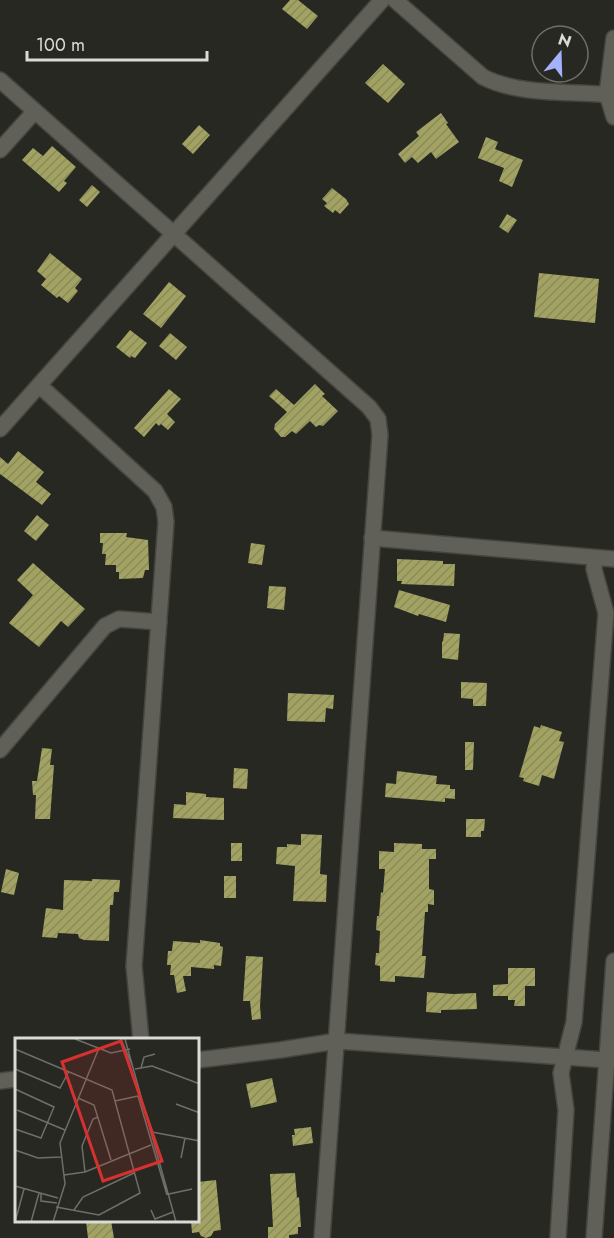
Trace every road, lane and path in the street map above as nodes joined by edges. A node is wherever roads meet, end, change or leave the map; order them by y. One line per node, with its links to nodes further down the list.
1 (382, 0): 9 (street)
2 (394, 0): 5 (street)
3 (614, 38): 5 (street)
4 (0, 80): 6 (street)
5 (610, 94): 7 (street)
6 (35, 111): 8 (street); 9 (street)
7 (614, 117)
8 (0, 150)
9 (175, 235): 10 (street); 12 (street)
10 (39, 385): 11 (street); 15 (street)
11 (0, 429)
12 (372, 538): 13 (street); 19 (street)
13 (595, 559): 14 (street); 20 (street)
14 (614, 559)
15 (159, 622): 16 (street); 18 (street)
16 (0, 750)
17 (614, 961): 22 (street)
18 (141, 1038)
19 (337, 1041): 20 (street); 21 (street); 25 (street)
20 (565, 1057): 22 (street); 26 (street)
21 (200, 1060)
22 (607, 1060): 27 (street)
23 (15, 1079): 24 (street)
24 (0, 1081)
25 (322, 1238)
26 (558, 1238)
27 (594, 1238)

